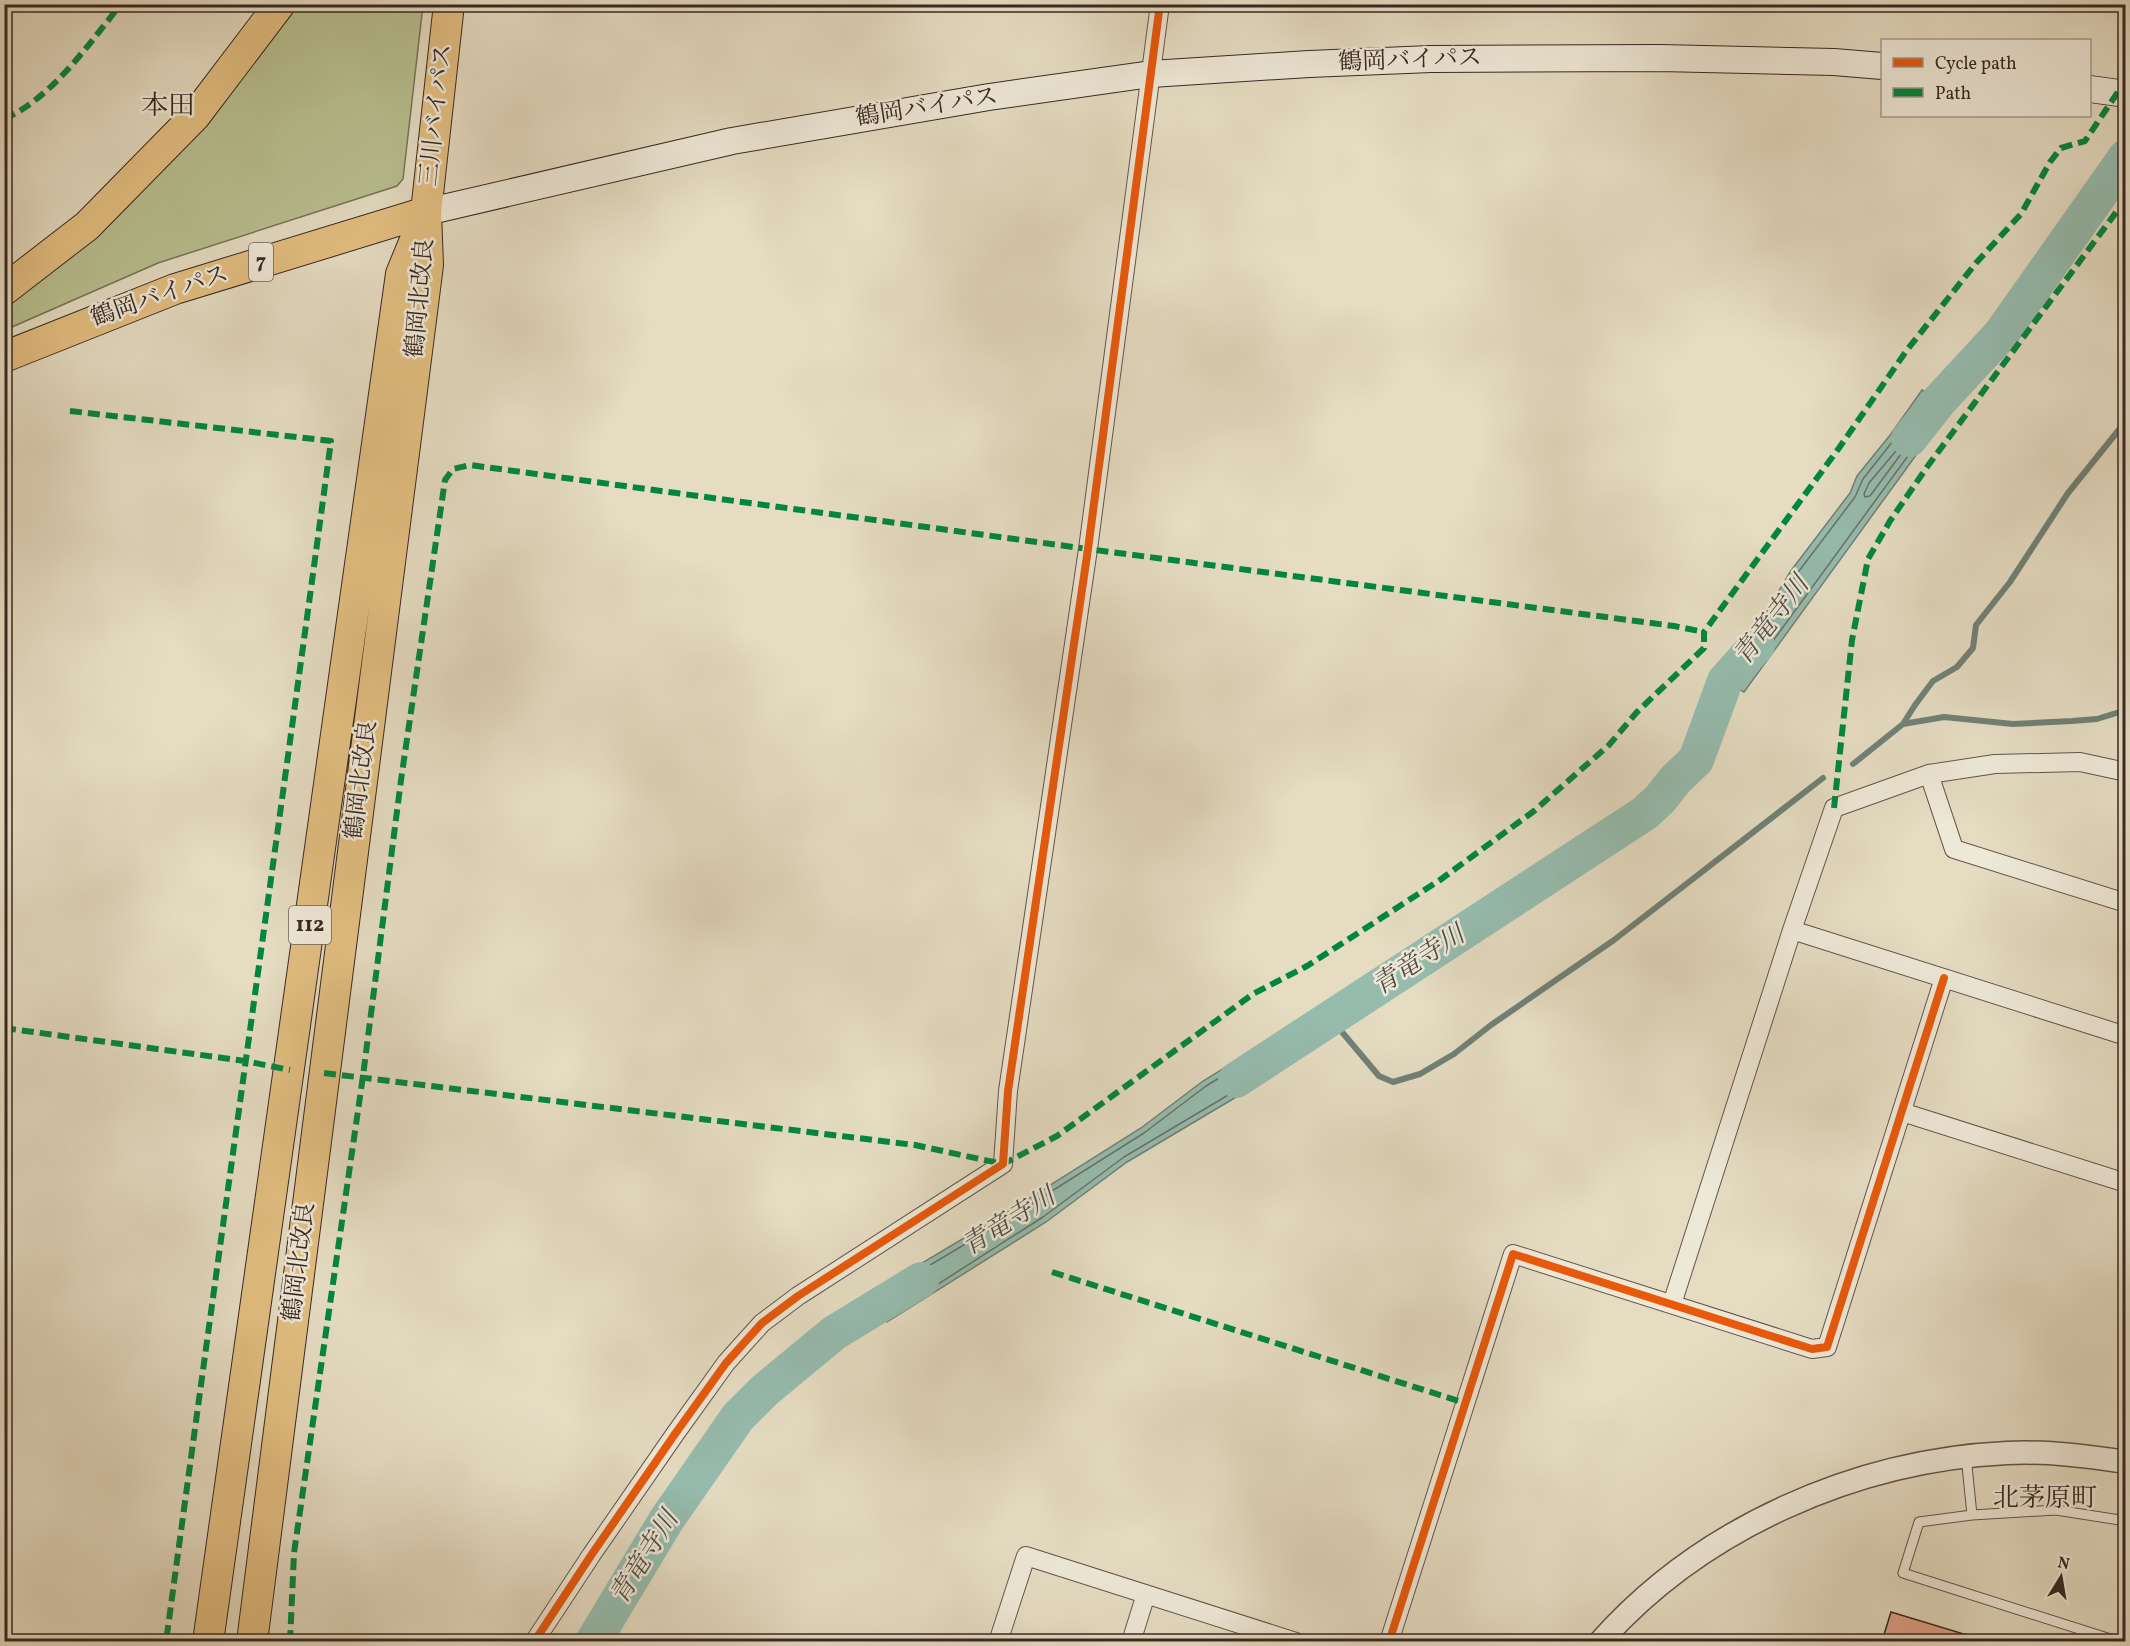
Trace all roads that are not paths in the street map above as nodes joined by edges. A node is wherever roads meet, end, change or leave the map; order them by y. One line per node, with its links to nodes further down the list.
1 (280, 4): 9 (highway)
2 (1160, 4): 5 (street)
3 (448, 9): 8 (highway, 三川バイパス)
4 (1881, 66): 5 (main road, 鶴岡バイパス)
5 (1152, 74): 8 (main road, 鶴岡バイパス); 28 (street)
6 (2091, 89): 7 (main road)
7 (2126, 94)
8 (426, 212): 10 (highway, 鶴岡バイパス / 7); 26 (highway, 鶴岡北改良 / 112); 27 (highway, 鶴岡北改良 / 112)
9 (4, 290)
10 (4, 357)
11 (2126, 772): 12 (street)
12 (1929, 774): 13 (street); 14 (street)
13 (2126, 903)
14 (1792, 930): 15 (street); 19 (street)
15 (1944, 978): 16 (street); 17 (street)
16 (2126, 1036)
17 (1902, 1112): 18 (street); 19 (street)
18 (2126, 1183)
19 (1672, 1304): 32 (street)
20 (1965, 1456): 21 (street); 22 (lane); 33 (street)
21 (2126, 1462)
22 (1972, 1515): 23 (lane); 34 (lane)
23 (2126, 1521)
24 (1146, 1594): 25 (street); 29 (street); 30 (street)
25 (1259, 1636): 31 (street)
26 (208, 1641)
27 (252, 1641)
28 (534, 1641)
29 (998, 1641)
30 (1131, 1641)
31 (1296, 1641)
32 (1389, 1641)
33 (1600, 1641)
34 (2120, 1641)

